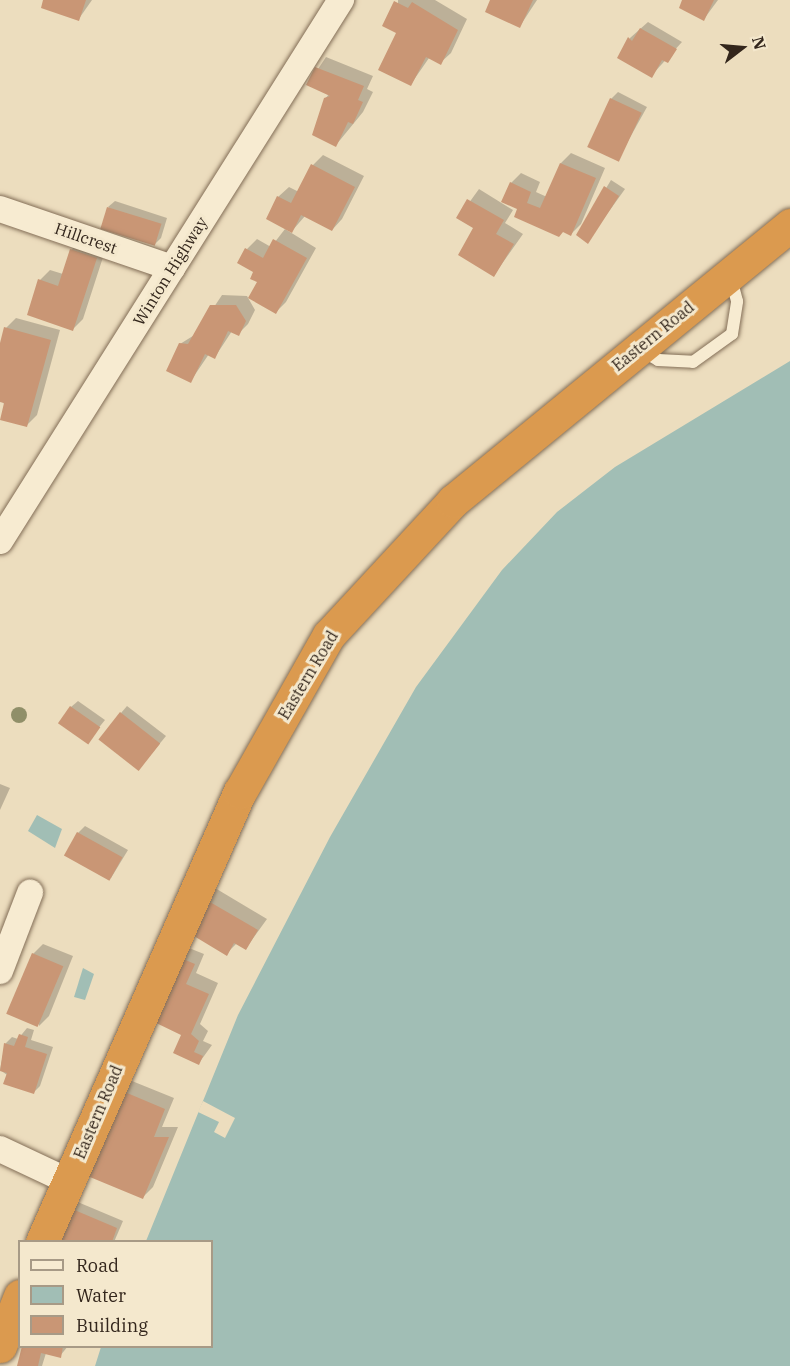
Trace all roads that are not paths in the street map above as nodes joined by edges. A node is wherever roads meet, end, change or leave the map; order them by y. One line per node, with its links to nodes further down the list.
1 (341, 0): 4 (street, Winton Highway)
2 (0, 209): 4 (street, Hillcrest)
3 (790, 225): 5 (highway, Eastern Road)
4 (172, 268): 7 (street, Winton Highway)
5 (730, 274): 6 (highway, Eastern Road); 6 (lane)
6 (638, 348): 11 (highway, Eastern Road)
7 (0, 541)
8 (30, 893): 9 (street)
9 (0, 971)
10 (0, 1149): 11 (street)
11 (68, 1181): 12 (highway, Eastern Road)
12 (43, 1240)
13 (18, 1301): 14 (highway)
14 (0, 1346)

